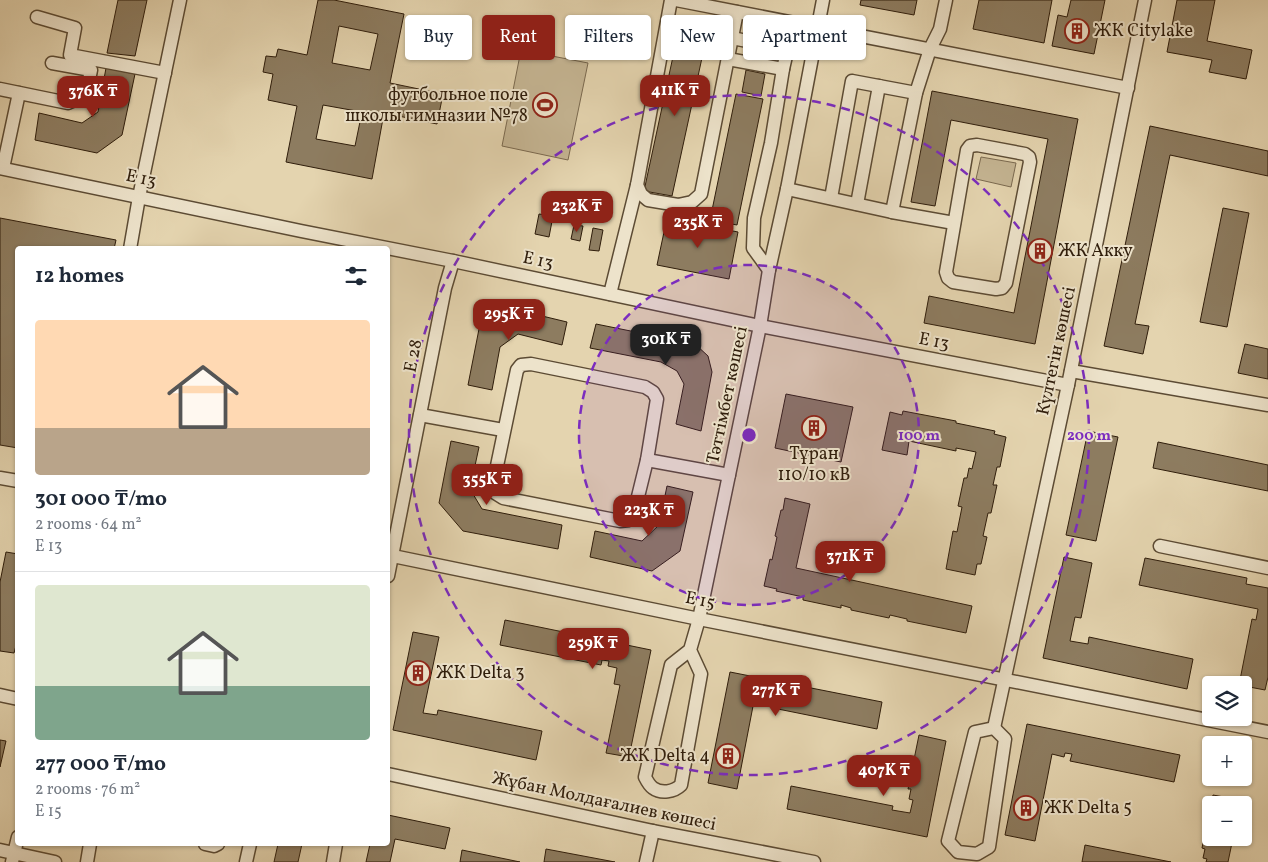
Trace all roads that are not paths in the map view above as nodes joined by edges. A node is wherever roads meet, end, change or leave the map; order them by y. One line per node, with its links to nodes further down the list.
1 (180, 0): 20 (street)
2 (671, 0): 27 (street)
3 (676, 0): 7 (street)
4 (824, 0): 9 (street, Тәттімбет көшесі)
5 (946, 0): 14 (street)
6 (1145, 0): 22 (street, Күлтегін көшесі)
7 (737, 12): 8 (street); 11 (street)
8 (752, 15)
9 (821, 15)
10 (37, 17): 20 (street)
11 (733, 33)
12 (866, 37): 14 (street)
13 (733, 38): 19 (street)
14 (930, 49): 22 (street); 25 (street)
15 (728, 60): 27 (street)
16 (733, 60): 19 (street)
17 (812, 60): 28 (street, Тәттімбет көшесі)
18 (52, 63): 24 (street)
19 (783, 69): 38 (street)
20 (165, 73): 29 (street)
21 (879, 86): 25 (street); 30 (street); 31 (street)
22 (1128, 88): 41 (street, Күлтегін көшесі)
23 (0, 89): 24 (street)
24 (19, 93): 26 (street)
25 (916, 93): 32 (street)
26 (2, 168): 29 (street, E 13)
27 (638, 185): 39 (street)
28 (787, 190): 30 (street); 38 (street, Тәттімбет көшесі)
29 (139, 197): 34 (street); 35 (street, E 13)
30 (831, 198): 31 (street)
31 (857, 204): 32 (street)
32 (892, 212): 33 (street)
33 (954, 223): 33 (street)
34 (131, 246)
35 (380, 246)
36 (390, 248): 37 (street, E 13)
37 (453, 260): 39 (street, E 13); 44 (street, E 28)
38 (769, 270): 40 (street, Тәттімбет көшесі)
39 (610, 294): 40 (street, E 13)
40 (760, 326): 42 (street, E 13); 47 (street, Тәттімбет көшесі)
41 (1071, 371): 42 (street, Күлтегін көшесі); 43 (street)
42 (1068, 385): 56 (street, Күлтегін көшесі)
43 (1268, 405)
44 (420, 415): 45 (street); 51 (street, E 28)
45 (504, 430): 46 (street); 46 (street)
46 (647, 460): 47 (street)
47 (729, 476): 54 (street, Тәттімбет көшесі)
48 (0, 478): 49 (street)
49 (15, 480)
50 (1160, 546): 53 (street)
51 (390, 551)
52 (390, 556): 54 (street, E 15)
53 (1268, 568)
54 (699, 619): 55 (street, Тәттімбет көшесі); 56 (street, E 15)
55 (690, 650): 55 (street)
56 (1005, 680): 59 (street, Күлтегін көшесі); 60 (street, E 15)
57 (0, 695): 58 (street)
58 (15, 698)
59 (994, 728): 59 (street)
60 (1268, 732)
61 (390, 774): 62 (street, Жұбан Молдағалиев көшесі)
62 (653, 831): 72 (street); 73 (street, Жұбан Молдағалиев көшесі)
63 (90, 846): 69 (street)
64 (250, 846): 70 (street)
65 (336, 846): 71 (street)
66 (0, 850): 67 (street)
67 (13, 858): 68 (street)
68 (55, 862)
69 (87, 862)
70 (246, 862)
71 (333, 862)
72 (646, 862)
73 (814, 862)

